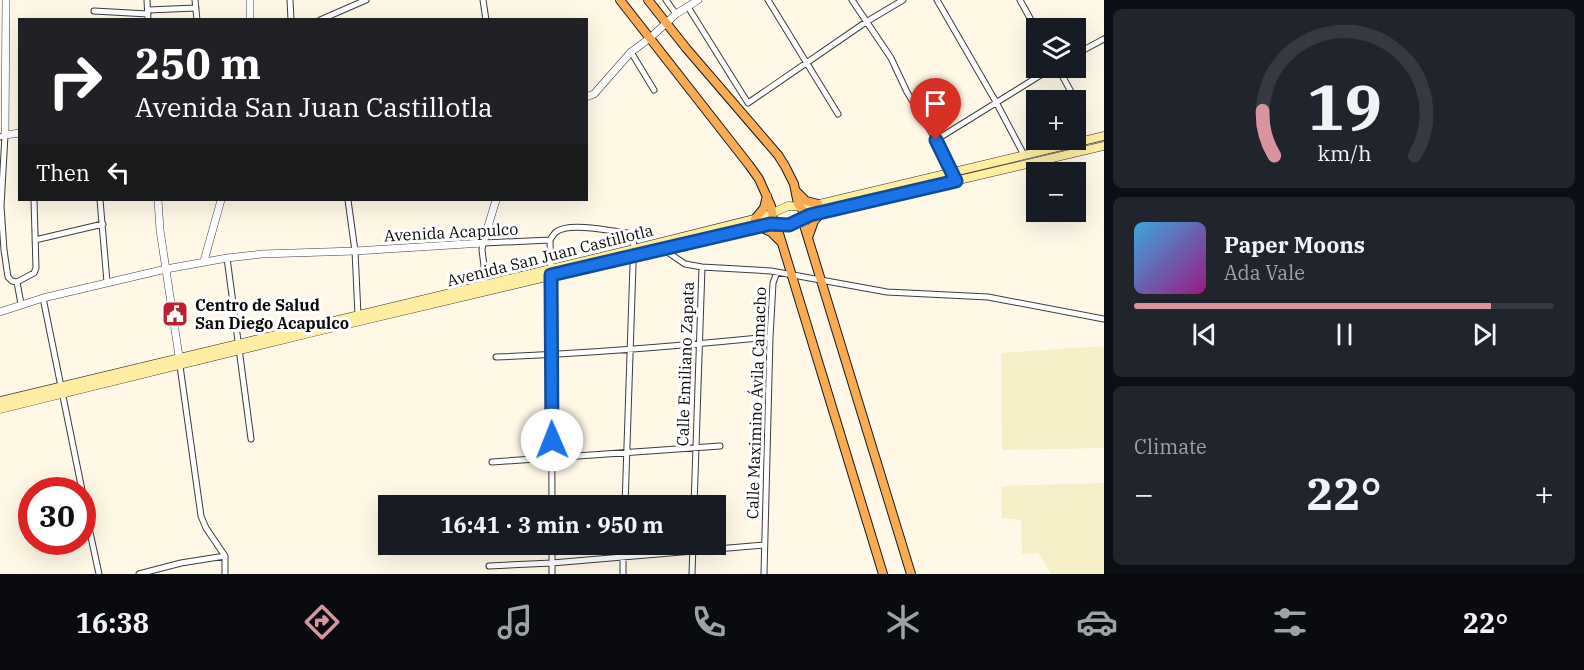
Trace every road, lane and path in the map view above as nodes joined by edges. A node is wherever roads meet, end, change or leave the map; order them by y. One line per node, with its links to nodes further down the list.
1 (6, 0): 41 (street)
2 (147, 0): 21 (street)
3 (195, 0): 18 (street)
4 (250, 0): 23 (street)
5 (290, 0): 24 (street)
6 (366, 0): 25 (street)
7 (483, 0): 26 (street)
8 (620, 0): 30 (highway)
9 (648, 0): 29 (highway)
10 (666, 0): 20 (street)
11 (698, 0): 17 (street)
12 (768, 0): 34 (street)
13 (852, 0): 28 (street)
14 (903, 0): 28 (street)
15 (937, 0): 38 (street)
16 (1020, 0): 27 (street)
17 (688, 7): 20 (street); 34 (street)
18 (196, 8): 21 (street); 22 (street)
19 (94, 10): 21 (street)
20 (676, 14): 29 (street)
21 (148, 15)
22 (196, 18)
23 (250, 18)
24 (291, 18)
25 (325, 18)
26 (486, 18)
27 (1030, 18)
28 (866, 22): 34 (street); 43 (street)
29 (666, 24): 30 (street); 48 (highway)
30 (651, 38): 33 (street); 49 (highway)
31 (1104, 39): 32 (street)
32 (1086, 49)
33 (630, 52): 36 (street); 37 (street)
34 (807, 62): 39 (street)
35 (1036, 78): 38 (street)
36 (654, 90)
37 (588, 96)
38 (996, 102): 43 (street); 45 (street)
39 (838, 114)
40 (18, 133): 41 (street)
41 (3, 136): 79 (street)
42 (1104, 136): 45 (main road, Avenida San Juan Castillotla)
43 (936, 140): 46 (street)
44 (1104, 146): 47 (main road, Avenida San Juan Castillotla)
45 (1024, 155): 46 (main road, Avenida San Juan Castillotla)
46 (951, 172): 47 (street); 57 (main road, Avenida San Juan Castillotla)
47 (956, 181): 57 (main road, Avenida San Juan Castillotla)
48 (796, 191): 56 (highway); 57 (highway)
49 (767, 195): 58 (highway); 60 (highway)
50 (34, 201): 64 (street)
51 (100, 201): 61 (street)
52 (158, 201): 74 (street)
53 (221, 201): 72 (street)
54 (348, 201): 69 (street)
55 (496, 201): 66 (street)
56 (800, 207): 57 (main road, Avenida San Juan Castillotla); 58 (main road, Avenida San Juan Castillotla); 59 (highway)
57 (820, 208): 59 (main road, Avenida San Juan Castillotla); 63 (highway)
58 (773, 213): 60 (main road, Avenida San Juan Castillotla); 62 (highway)
59 (803, 218): 62 (main road, Avenida San Juan Castillotla); 63 (highway)
60 (758, 223): 62 (main road, Avenida San Juan Castillotla); 67 (main road, Avenida San Juan Castillotla); 68 (highway); 70 (main road, Avenida San Juan Castillotla)
61 (103, 224): 64 (street); 80 (street)
62 (776, 224): 68 (highway)
63 (809, 239): 78 (highway)
64 (35, 240): 79 (street)
65 (550, 240): 66 (street, Avenida Acapulco); 70 (street, Avenida Acapulco); 75 (street)
66 (483, 243): 69 (street, Avenida Acapulco); 81 (street)
67 (663, 249): 70 (main road, Avenida San Juan Castillotla); 73 (street, Calle Emiliano Zapata)
68 (783, 250): 77 (highway)
69 (356, 251): 71 (street, Avenida Acapulco); 85 (street)
70 (634, 253): 75 (main road, Avenida San Juan Castillotla); 90 (street)
71 (227, 258): 72 (street, Avenida Acapulco); 89 (street)
72 (204, 261): 74 (street, Avenida Acapulco)
73 (702, 267): 76 (street, Calle Maximino Ávila Camacho); 88 (street, Calle Emiliano Zapata)
74 (166, 269): 80 (street, Avenida Acapulco); 93 (street)
75 (551, 272): 81 (main road, Avenida San Juan Castillotla); 89 (main road, Avenida San Juan Castillotla); 91 (street)
76 (777, 272): 77 (street); 87 (street, Calle Maximino Ávila Camacho)
77 (791, 274): 78 (street); 124 (highway)
78 (822, 281): 86 (street); 125 (highway)
79 (17, 282): 83 (street)
80 (107, 282): 82 (street, Avenida Acapulco)
81 (483, 285): 85 (main road, Avenida San Juan Castillotla)
82 (43, 298): 83 (street, Avenida Acapulco); 94 (street)
83 (21, 304): 84 (street, Avenida Acapulco)
84 (0, 312)
85 (358, 315): 89 (main road, Avenida San Juan Castillotla)
86 (1104, 319)
87 (770, 337): 88 (street); 107 (street, Calle Maximino Ávila Camacho)
88 (700, 344): 90 (street); 99 (street, Calle Emiliano Zapata)
89 (239, 347): 93 (main road, Avenida San Juan Castillotla); 97 (street)
90 (630, 349): 91 (street); 100 (street)
91 (552, 355): 92 (street); 101 (street)
92 (496, 357)
93 (179, 362): 94 (main road, Avenida San Juan Castillotla); 113 (street)
94 (61, 390): 95 (main road, Avenida San Juan Castillotla); 96 (main road, Avenida San Juan Castillotla); 103 (street)
95 (0, 401)
96 (0, 409)
97 (251, 439)
98 (720, 446): 99 (street)
99 (695, 447): 100 (street); 106 (street, Calle Emiliano Zapata)
100 (627, 453): 101 (street); 105 (street)
101 (552, 458): 102 (street); 104 (street)
102 (492, 462)
103 (79, 477)
104 (552, 495)
105 (625, 495)
106 (694, 495)
107 (764, 545): 108 (street); 123 (street, Calle Maximino Ávila Camacho)
108 (726, 546)
109 (95, 555): 118 (street)
110 (552, 555): 115 (street)
111 (637, 555): 114 (street)
112 (692, 555): 122 (street)
113 (225, 556): 117 (street); 119 (street)
114 (623, 557): 115 (street); 121 (street)
115 (552, 563): 116 (street); 120 (street)
116 (489, 566)
117 (143, 573)
118 (99, 574)
119 (225, 574)
120 (552, 574)
121 (622, 574)
122 (692, 574)
123 (764, 574)
124 (883, 574)
125 (911, 574)

